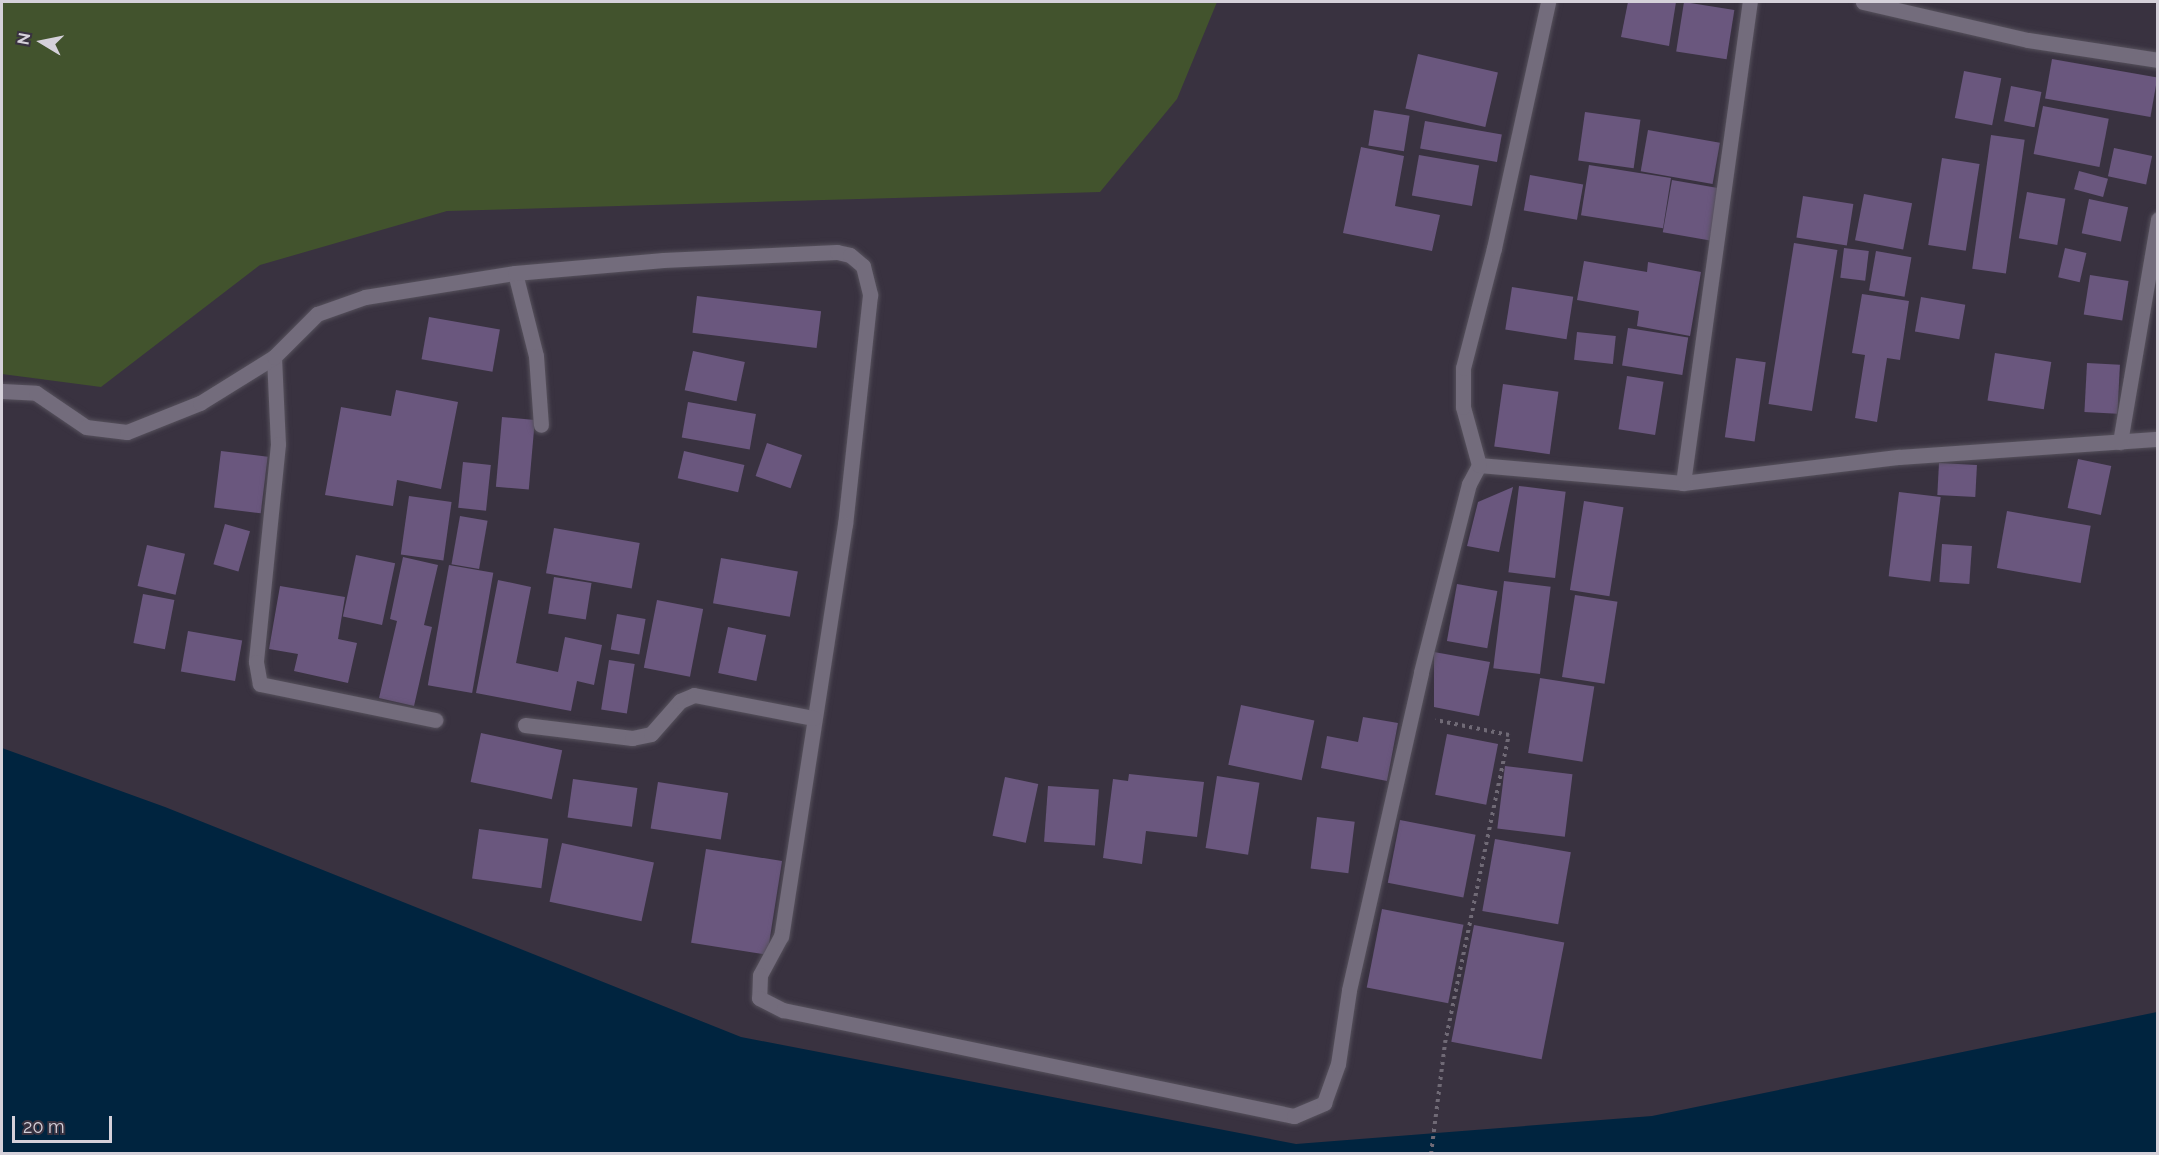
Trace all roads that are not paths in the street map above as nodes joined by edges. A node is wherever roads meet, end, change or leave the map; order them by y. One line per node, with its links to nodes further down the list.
1 (1548, 2): 12 (street)
2 (1750, 2): 13 (street)
3 (1867, 2): 4 (street)
4 (2157, 60)
5 (2157, 219): 11 (street)
6 (514, 273): 7 (street); 9 (street); 14 (street)
7 (274, 357): 8 (street); 15 (street)
8 (2, 391)
9 (541, 425)
10 (2157, 439): 11 (street)
11 (2120, 442): 13 (street)
12 (1479, 465): 13 (street); 14 (street)
13 (1683, 483)
14 (814, 718): 16 (street)
15 (435, 720)
16 (525, 725)

